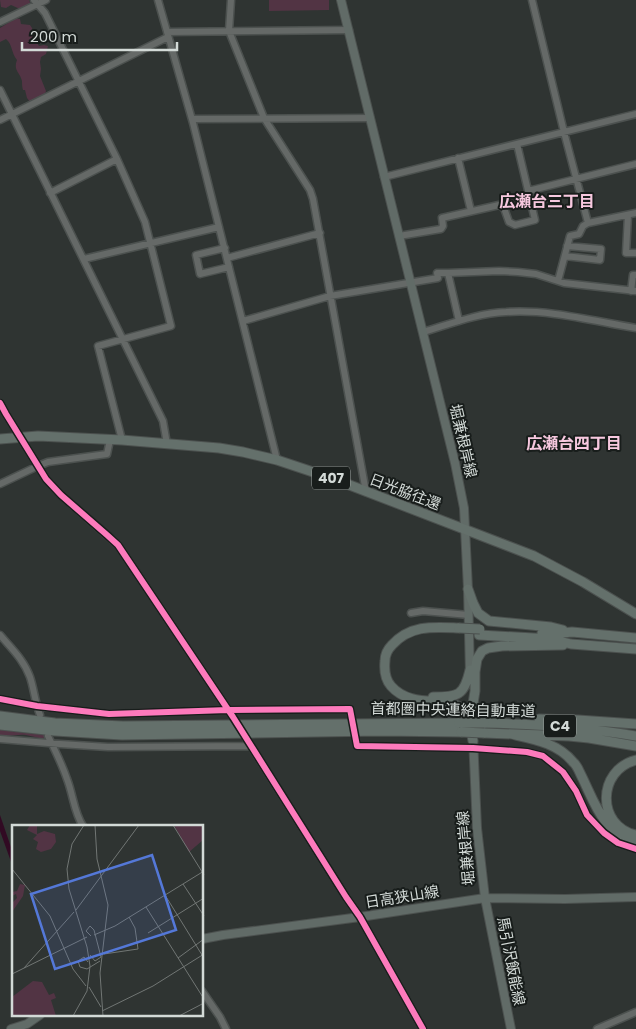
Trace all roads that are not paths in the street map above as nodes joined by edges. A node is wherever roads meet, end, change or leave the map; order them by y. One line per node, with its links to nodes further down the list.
1 (46, 0): 6 (street)
2 (158, 0): 10 (street)
3 (231, 0): 9 (street)
4 (532, 0): 19 (street)
5 (344, 1): 8 (main road, 堀兼根岸線)
6 (35, 2): 7 (street); 11 (street)
7 (0, 22)
8 (349, 30): 9 (street); 16 (main road, 堀兼根岸線)
9 (228, 31): 10 (street); 15 (street)
10 (168, 34): 11 (street); 17 (street)
11 (79, 81): 13 (street); 22 (street)
12 (0, 90): 13 (street)
13 (12, 114): 18 (street); 27 (street)
14 (636, 114): 19 (street)
15 (264, 118): 16 (street); 17 (street); 33 (street)
16 (370, 118): 24 (main road, 堀兼根岸線)
17 (192, 119): 32 (street)
18 (0, 120)
19 (564, 132): 20 (street); 25 (street)
20 (517, 144): 21 (street); 26 (street)
21 (458, 158): 24 (street); 28 (street)
22 (117, 159): 27 (street); 35 (street)
23 (636, 164): 25 (street)
24 (384, 177): 34 (main road, 堀兼根岸線)
25 (577, 179): 26 (street); 31 (street)
26 (528, 190): 28 (street)
27 (50, 193): 41 (street)
28 (471, 211): 34 (street)
29 (636, 212): 30 (street)
30 (628, 215): 31 (street); 38 (street)
31 (588, 223): 36 (street)
32 (219, 226): 35 (street); 37 (street)
33 (320, 233): 40 (street); 48 (street)
34 (399, 236): 46 (main road, 堀兼根岸線)
35 (151, 243): 41 (street); 53 (street)
36 (567, 246): 39 (street); 39 (street)
37 (225, 248): 40 (street); 42 (street)
38 (636, 253)
39 (565, 256): 45 (street)
40 (227, 258): 42 (street)
41 (84, 259): 53 (street)
42 (229, 267): 49 (street)
43 (448, 272): 45 (street); 46 (street); 50 (street)
44 (636, 275): 47 (street)
45 (558, 281): 47 (street)
46 (411, 282): 48 (street); 52 (main road, 堀兼根岸線)
47 (634, 291)
48 (330, 296): 49 (street); 63 (street)
49 (242, 321): 60 (street)
50 (459, 321): 51 (street); 52 (street)
51 (636, 328)
52 (423, 332): 64 (main road, 堀兼根岸線)
53 (123, 339): 58 (street); 59 (street)
54 (0, 403): 55 (street)
55 (21, 438): 56 (highway, 日光脇往還 / 407); 57 (highway, 日光脇往還 / 407); 61 (street)
56 (0, 439)
57 (110, 440): 58 (highway, 日光脇往還 / 407); 61 (street)
58 (122, 440): 59 (highway, 日光脇往還 / 407)
59 (167, 444): 60 (highway, 日光脇往還 / 407)
60 (277, 460): 63 (highway, 日光脇往還 / 407)
61 (38, 466): 62 (street); 79 (street)
62 (0, 484)
63 (366, 492): 64 (highway, 日光脇往還 / 407)
64 (465, 530): 65 (main road, 堀兼根岸線); 67 (highway, 日光脇往還 / 407)
65 (468, 589): 68 (main road, 堀兼根岸線); 71 (highway)
66 (411, 613): 68 (street)
67 (636, 614)
68 (469, 615): 76 (main road, 堀兼根岸線)
69 (459, 631): 70 (highway); 76 (highway); 96 (highway)
70 (480, 632): 71 (highway); 74 (highway)
71 (572, 632): 73 (highway)
72 (0, 635): 78 (street)
73 (636, 638)
74 (571, 644): 75 (highway); 80 (highway)
75 (636, 649)
76 (470, 670): 80 (main road, 堀兼根岸線)
77 (0, 699): 78 (street)
78 (37, 706): 79 (street); 81 (street)
79 (228, 710): 82 (street); 84 (street)
80 (472, 710): 96 (main road, 堀兼根岸線)
81 (40, 714)
82 (351, 715)
83 (0, 716): 88 (highway, 首都圏中央連絡自動車道)
84 (232, 717)
85 (636, 724): 87 (highway)
86 (0, 725): 88 (highway, 首都圏中央連絡自動車道)
87 (484, 726): 88 (highway, bridge); 89 (highway, 首都圏中央連絡自動車道 / C4); 91 (highway, 首都圏中央連絡自動車道 / C4)
88 (460, 727)
89 (511, 734): 98 (highway, 首都圏中央連絡自動車道 / C4); 102 (highway)
90 (48, 736): 95 (street)
91 (636, 736)
92 (0, 738): 95 (street)
93 (246, 738): 97 (street)
94 (356, 740): 96 (street)
95 (52, 743): 97 (street); 100 (street)
96 (473, 745): 103 (street); 105 (main road, 堀兼根岸線)
97 (251, 746): 106 (street)
98 (636, 746)
99 (636, 760): 101 (highway)
100 (82, 825)
101 (636, 835)
102 (636, 841)
103 (636, 849)
104 (636, 896): 105 (main road, 日高狭山線)
105 (485, 898): 106 (main road, 日高狭山線); 114 (main road, 馬引沢飯能線)
106 (360, 917): 107 (main road, 日高狭山線); 113 (street)
107 (204, 939)
108 (204, 994): 112 (street)
109 (636, 1012): 115 (street)
110 (39, 1016): 111 (main road)
111 (10, 1029)
112 (226, 1029)
113 (423, 1029)
114 (511, 1029)
115 (597, 1029)

